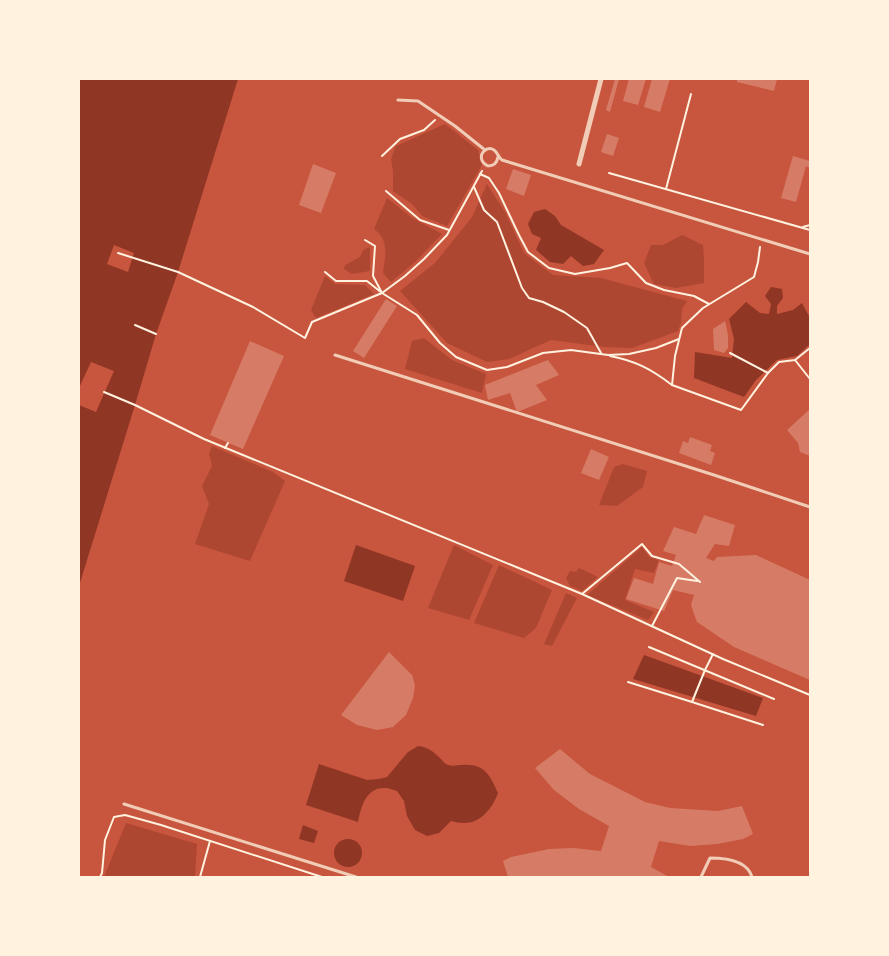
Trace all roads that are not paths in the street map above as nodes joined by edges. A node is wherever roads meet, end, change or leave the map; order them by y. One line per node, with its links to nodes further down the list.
1 (601, 79): 5 (street)
2 (398, 100): 3 (lane)
3 (486, 150): 4 (lane); 4 (lane)
4 (498, 157): 6 (lane)
5 (579, 164)
6 (810, 254)
7 (335, 355): 8 (lane)
8 (810, 507)
9 (124, 804): 10 (lane)
10 (356, 877)
11 (701, 877): 12 (lane)
12 (752, 877)

